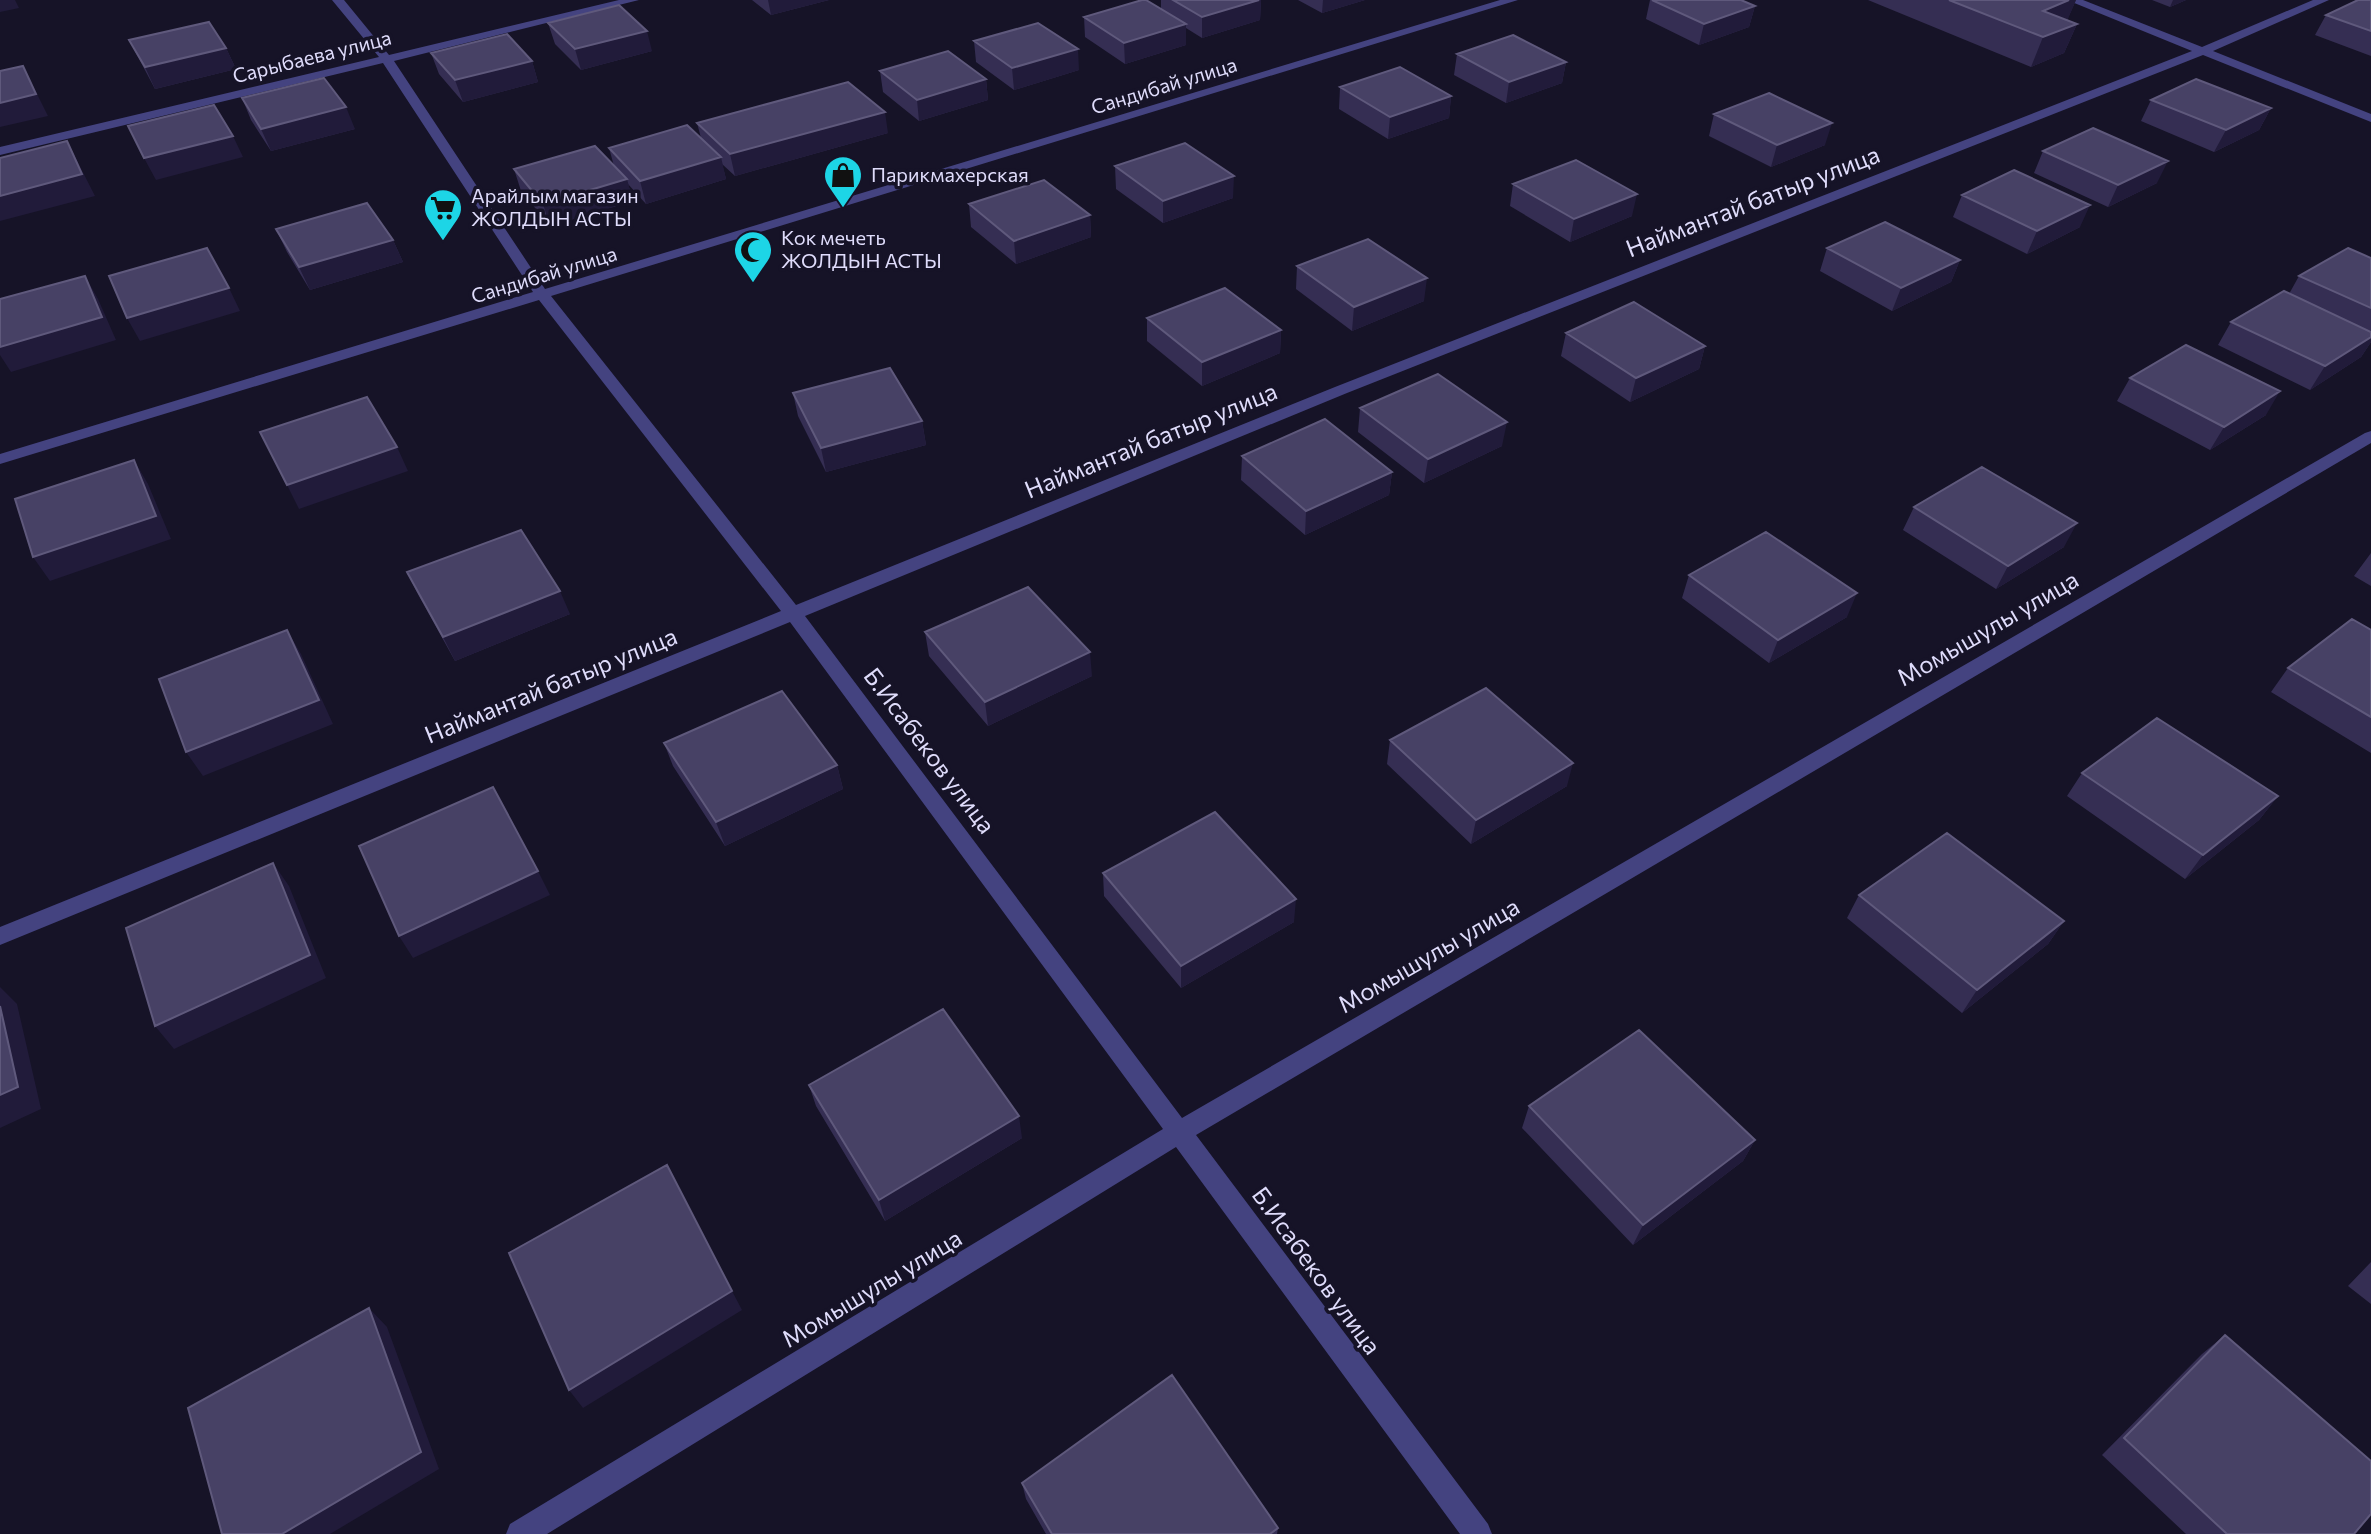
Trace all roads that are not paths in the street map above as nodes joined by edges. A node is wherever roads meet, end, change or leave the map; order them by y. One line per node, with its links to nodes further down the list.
1 (338, 0): 7 (street, Б.Исабеков улица)
2 (633, 0): 7 (street, Сарыбаева улица)
3 (1512, 0): 10 (street, Сандибай улица)
4 (2073, 0): 6 (street)
5 (2323, 0): 6 (street, Наймантай батыр улица)
6 (2201, 52): 8 (street); 13 (street, Наймантай батыр улица)
7 (386, 58): 9 (street, Сарыбаева улица); 10 (street, Б.Исабеков улица)
8 (2371, 118)
9 (0, 151)
10 (543, 296): 12 (street, Сандибай улица); 13 (street, Б.Исабеков улица)
11 (2371, 436): 15 (street, Момышулы улица)
12 (0, 459)
13 (793, 613): 14 (street, Наймантай батыр улица); 15 (street, Б.Исабеков улица)
14 (0, 936)
15 (1181, 1131): 16 (street, Момышулы улица); 17 (street, Б.Исабеков улица)
16 (520, 1534)
17 (1478, 1534)

